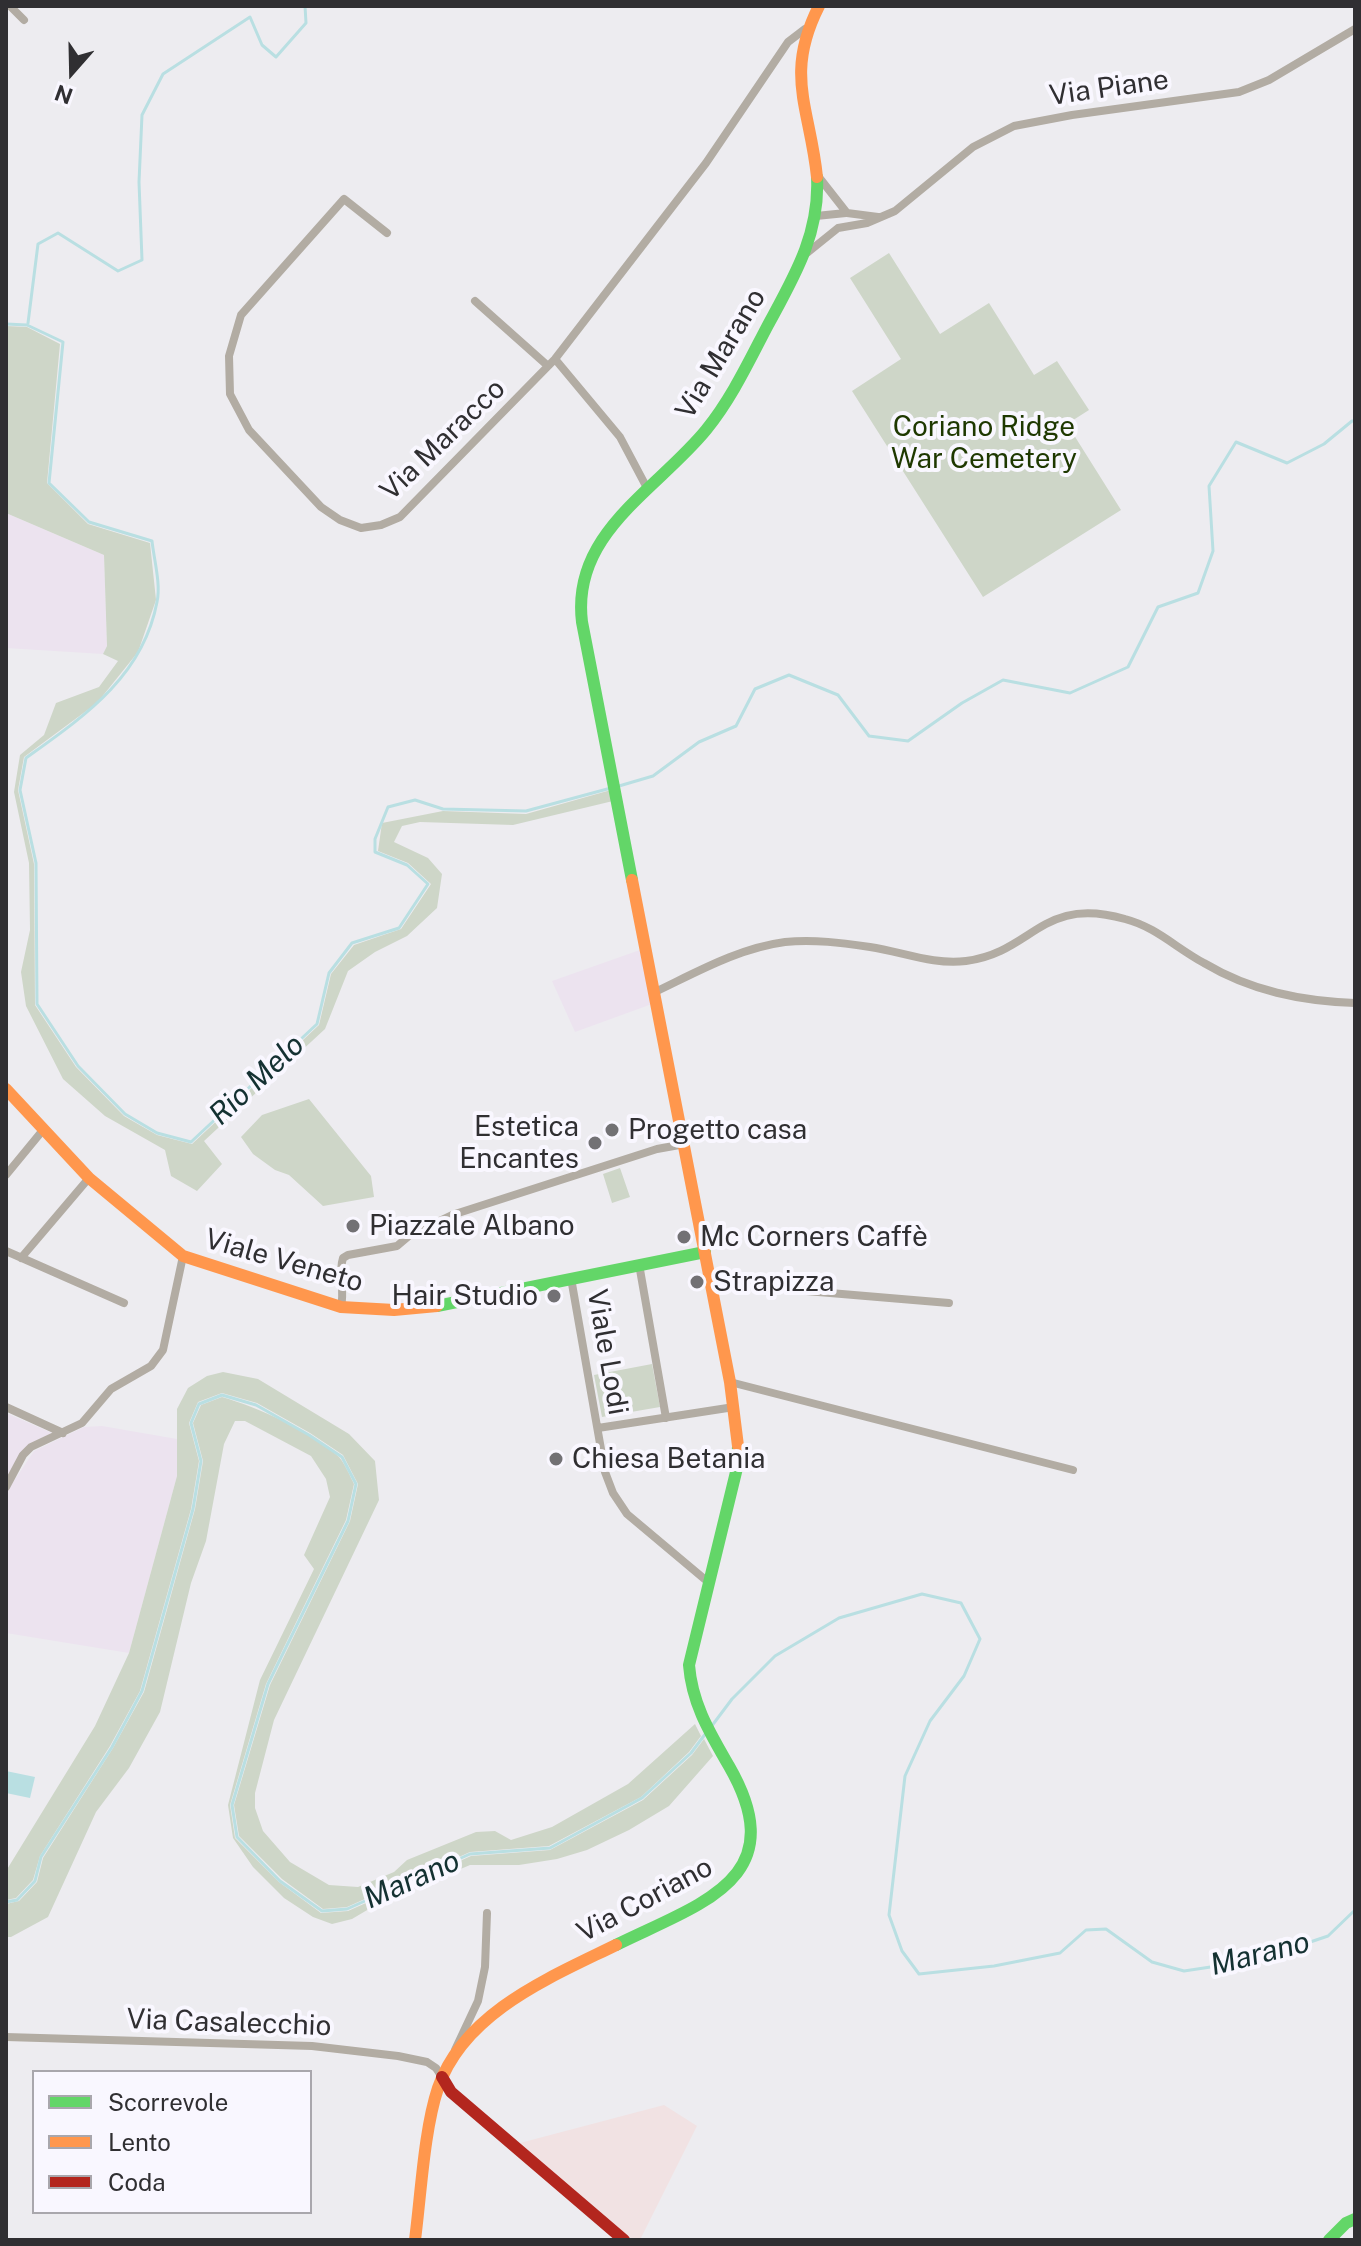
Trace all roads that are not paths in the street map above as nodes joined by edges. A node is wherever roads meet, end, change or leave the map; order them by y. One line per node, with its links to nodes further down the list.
1 (10, 6): 3 (street)
2 (819, 6): 4 (main road, Via Marano)
3 (24, 20)
4 (805, 29): 6 (main road, Via Marano); 14 (street, Via Maracco)
5 (1355, 29): 9 (street, Via Piane)
6 (817, 175): 7 (street); 8 (main road, Via Marano)
7 (847, 213): 8 (street); 9 (street)
8 (816, 216): 10 (street, Via Piane); 12 (main road, Via Marano)
9 (883, 217): 10 (street, Via Piane)
10 (844, 225): 12 (street, Via Piane)
11 (387, 233): 14 (street, Via Maracco)
12 (805, 255): 15 (main road, Via Marano)
13 (475, 301): 14 (street)
14 (552, 363): 15 (street)
15 (647, 488): 16 (main road, Via Marano)
16 (655, 992): 17 (street); 20 (main road, Via Marano)
17 (1355, 1003)
18 (6, 1089): 19 (main road, Viale Veneto)
19 (43, 1130): 21 (street); 22 (main road, Viale Veneto)
20 (685, 1144): 24 (main road, Via Marano); 32 (street)
21 (6, 1175)
22 (89, 1178): 25 (main road, Viale Veneto); 26 (street)
23 (6, 1251): 26 (street)
24 (705, 1252): 27 (main road, Viale Veneto); 29 (main road, Via Coriano)
25 (183, 1256): 32 (main road, Viale Veneto); 38 (street)
26 (21, 1258): 30 (street)
27 (639, 1264): 28 (main road, Viale Veneto); 36 (street)
28 (571, 1278): 32 (main road, Viale Veneto); 37 (street, Viale Lodi)
29 (711, 1283): 31 (street); 33 (main road, Via Coriano)
30 (124, 1303)
31 (949, 1303)
32 (341, 1307)
33 (730, 1382): 35 (main road, Via Coriano); 39 (street)
34 (6, 1407): 38 (street)
35 (734, 1407): 36 (street); 41 (main road, Via Coriano)
36 (666, 1418): 37 (street)
37 (598, 1428): 41 (street, Viale Lodi)
38 (63, 1433): 40 (street)
39 (1073, 1470)
40 (6, 1487)
41 (708, 1582): 44 (main road, Via Coriano)
42 (487, 1913): 44 (street, Via Coriano)
43 (6, 2037): 45 (street, Via Casalecchio)
44 (452, 2064): 45 (main road, Via Coriano)
45 (442, 2077): 47 (main road, Via Coriano); 48 (main road)
46 (1355, 2219): 49 (main road)
47 (415, 2240)
48 (624, 2240)
49 (1329, 2240)

